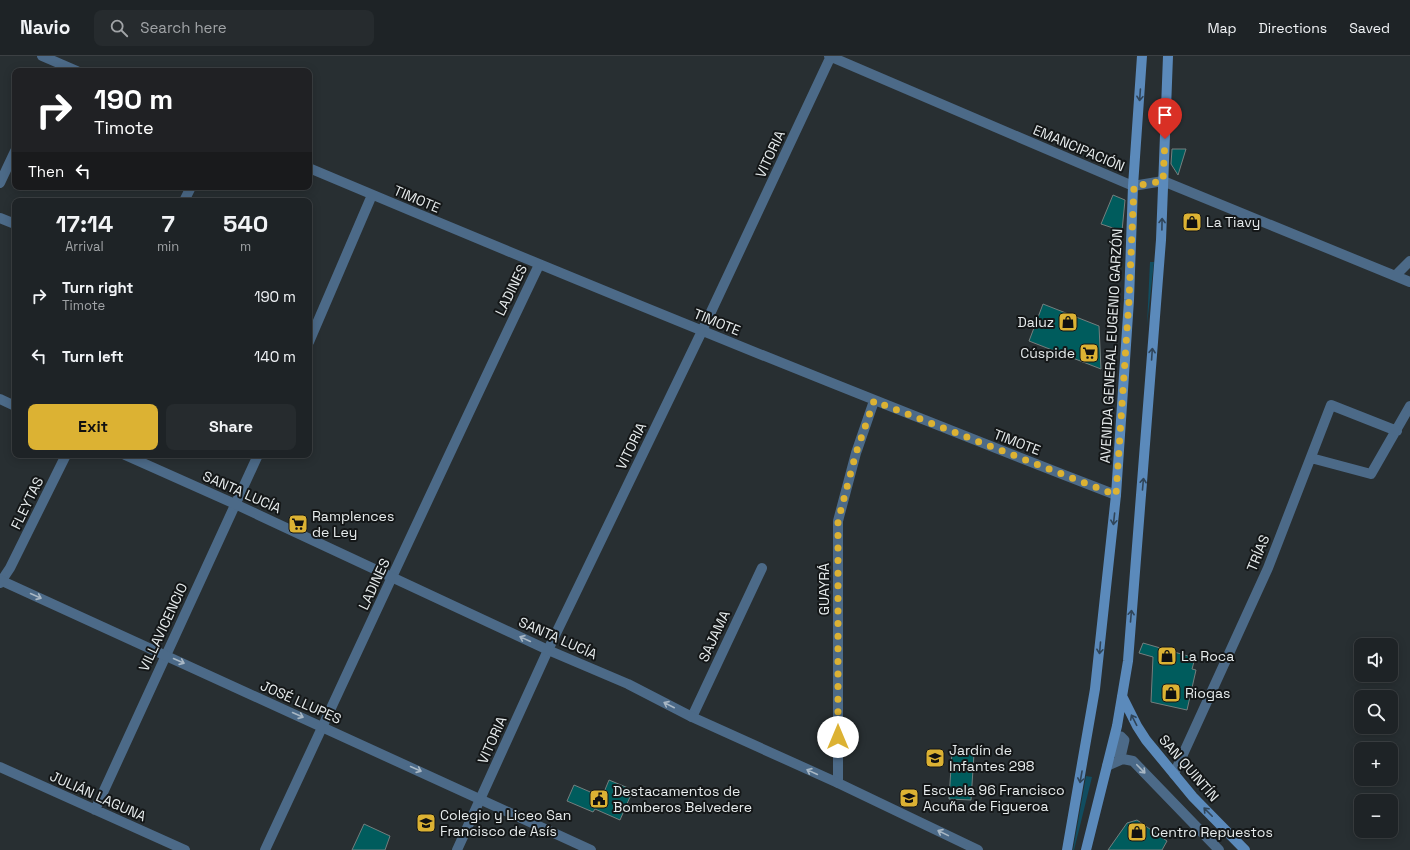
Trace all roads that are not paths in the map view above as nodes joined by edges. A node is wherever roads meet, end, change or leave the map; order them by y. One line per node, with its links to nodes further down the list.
1 (42, 56): 5 (street)
2 (830, 56): 10 (street, EMANCIPACIÓN); 18 (street, VITORIA)
3 (1142, 56): 10 (main road, AVENIDA GENERAL EUGENIO GARZÓN, one-way to 10)
4 (1168, 56): 8 (main road)
5 (55, 67)
6 (12, 157): 9 (street)
7 (312, 169): 11 (street, TIMOTE)
8 (1163, 181): 10 (street, EMANCIPACIÓN); 16 (street); 36 (main road, one-way to 8)
9 (0, 183)
10 (1134, 186): 29 (main road, AVENIDA GENERAL EUGENIO GARZÓN)
11 (372, 195): 15 (street, TIMOTE); 19 (street)
12 (0, 218): 13 (street)
13 (12, 223)
14 (1410, 261): 16 (street)
15 (538, 265): 18 (street, TIMOTE); 32 (street, LADINES)
16 (1396, 276): 17 (street)
17 (1410, 282)
18 (702, 331): 21 (street, TIMOTE); 34 (street, VITORIA)
19 (312, 335)
20 (0, 399): 22 (street)
21 (874, 401): 29 (street, TIMOTE); 42 (street, GUAYRÁ)
22 (12, 405)
23 (1410, 406): 24 (street)
24 (1397, 431): 28 (street); 28 (street, TRÍAS)
25 (65, 458): 33 (street, FLEYTAS)
26 (132, 458): 30 (street, SANTA LUCÍA)
27 (257, 458): 30 (street, VILLAVICENCIO)
28 (1311, 458): 41 (street, TRÍAS)
29 (1116, 495): 51 (main road, AVENIDA GENERAL EUGENIO GARZÓN, one-way to 51)
30 (235, 504): 32 (street, SANTA LUCÍA); 35 (street, VILLAVICENCIO)
31 (762, 568): 37 (street, SAJAMA)
32 (393, 577): 34 (street, SANTA LUCÍA, one-way to 32); 38 (street, LADINES)
33 (0, 581): 35 (street, JOSÉ LLUPES, one-way to 35)
34 (548, 650): 37 (street, SANTA LUCÍA, one-way to 34); 43 (street, VITORIA)
35 (165, 655): 38 (street, JOSÉ LLUPES, one-way to 38); 44 (street, VILLAVICENCIO)
36 (1122, 696): 39 (main road); 41 (main road, SAN QUINTÍN, one-way to 36)
37 (692, 717): 42 (street, SANTA LUCÍA, one-way to 37)
38 (323, 727): 43 (street, JOSÉ LLUPES, one-way to 43); 47 (street, LADINES)
39 (1107, 766): 52 (main road); 53 (street, one-way to 53)
40 (0, 767): 44 (street, JULIÁN LAGUNA)
41 (1174, 774): 54 (main road, SAN QUINTÍN, one-way to 41)
42 (838, 783): 50 (street, SANTA LUCÍA, one-way to 42)
43 (481, 798): 48 (street, VITORIA); 49 (street, JOSÉ LLUPES)
44 (95, 810): 45 (street, JULIÁN LAGUNA)
45 (164, 846): 46 (street, JULIÁN LAGUNA)
46 (186, 850)
47 (265, 850)
48 (457, 850)
49 (591, 850)
50 (978, 850)
51 (1067, 850)
52 (1086, 850)
53 (1219, 850)
54 (1245, 850)

